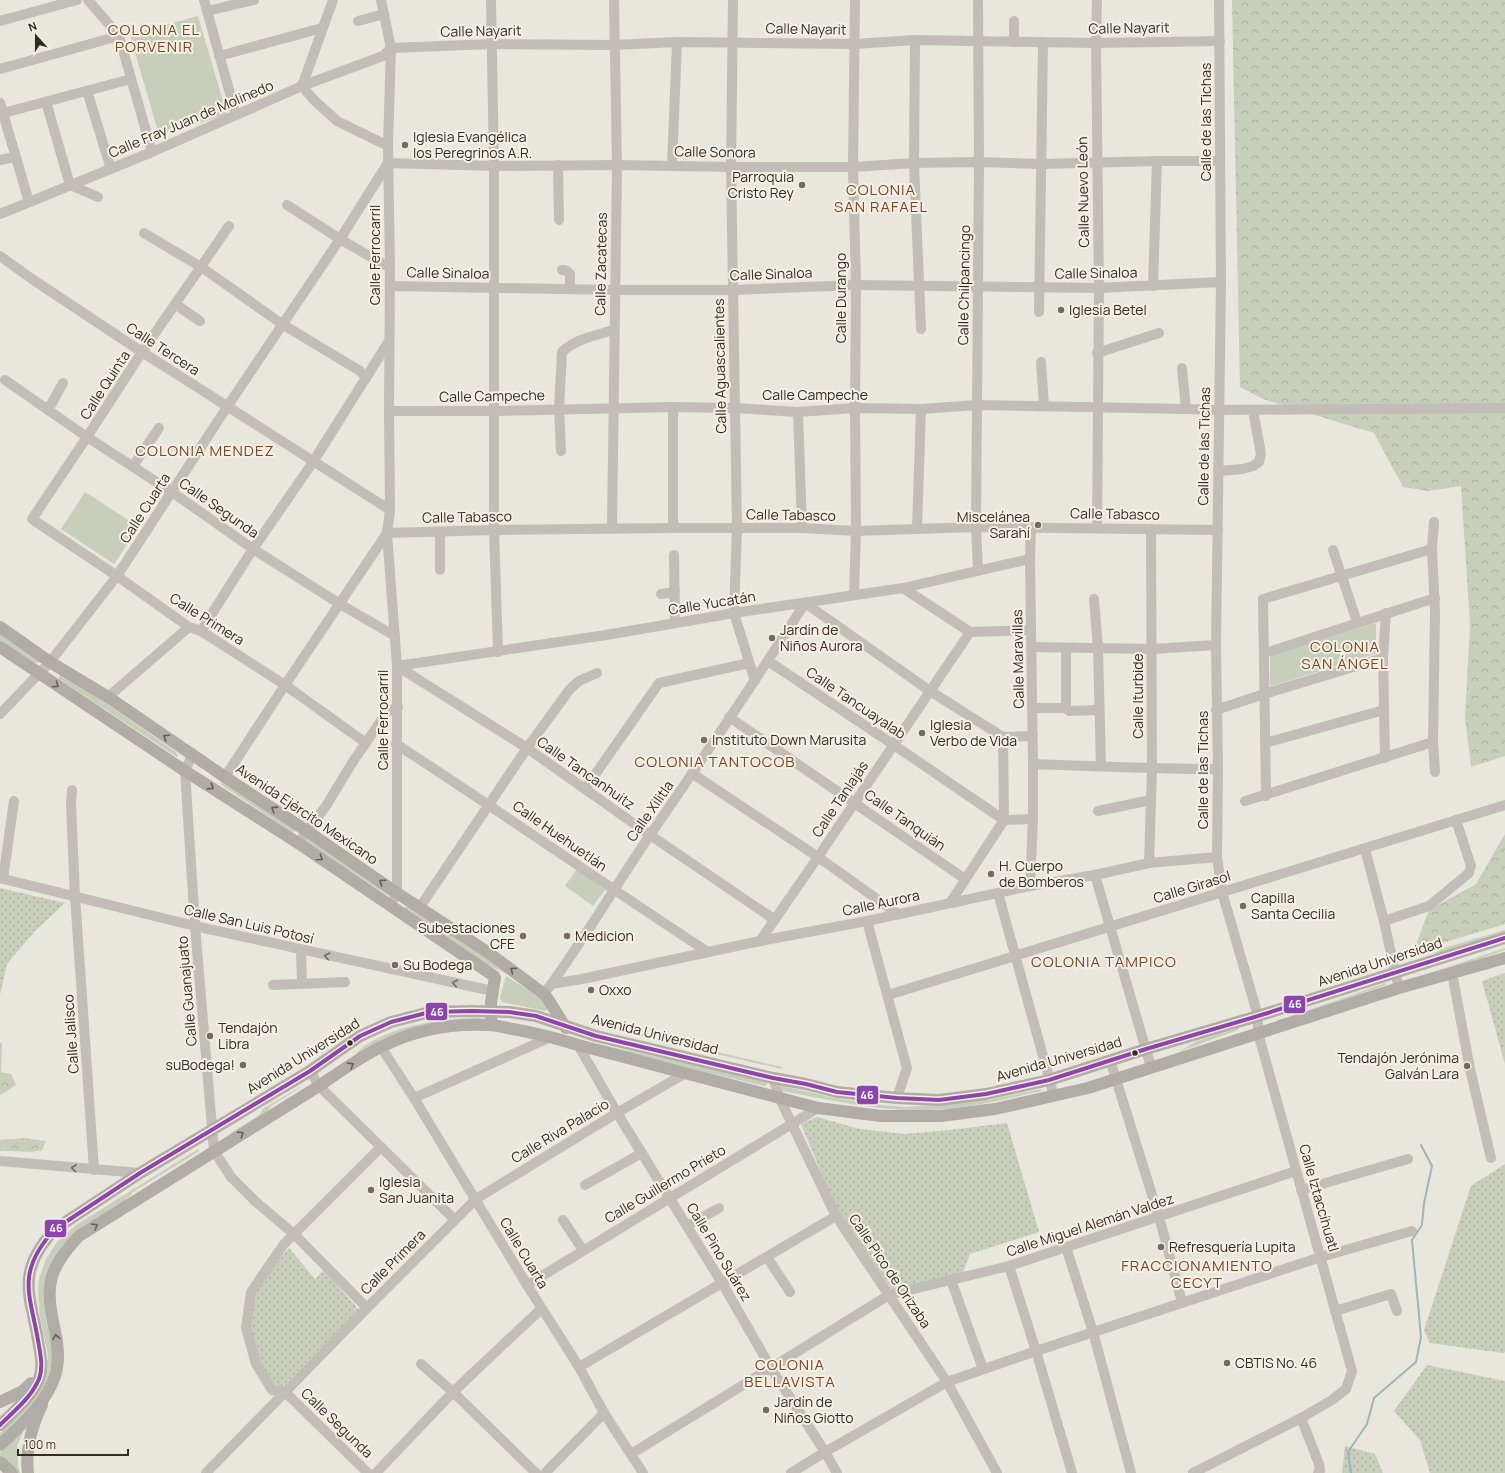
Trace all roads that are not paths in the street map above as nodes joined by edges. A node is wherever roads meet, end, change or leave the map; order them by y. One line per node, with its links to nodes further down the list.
1 (77, 0): 16 (street)
2 (88, 0): 20 (street)
3 (204, 0): 14 (street)
4 (254, 0): 14 (street)
5 (333, 0): 19 (street)
6 (381, 0): 15 (street, Calle Ferrocarril)
7 (491, 0): 29 (street)
8 (614, 0): 31 (street, Calle Zacatecas)
9 (733, 0): 24 (street, Calle Aguascalientes)
10 (855, 0): 30 (street, Calle Durango)
11 (978, 0): 25 (street, Calle Chilpancingo)
12 (1097, 0): 28 (street, Calle Nuevo León)
13 (1219, 0): 22 (street, Calle de las Tichas)
14 (207, 12): 33 (street)
15 (384, 14): 17 (street); 32 (street, Calle Ferrocarril)
16 (0, 21)
17 (358, 21)
18 (1014, 21): 26 (street)
19 (322, 28): 33 (street); 36 (street)
20 (119, 36): 34 (street); 35 (street)
21 (915, 40): 25 (street, Calle Nayarit); 30 (street, Calle Nayarit); 51 (street)
22 (1220, 41): 28 (street, Calle Nayarit); 47 (street, Calle de las Tichas)
23 (677, 42): 24 (street, Calle Nayarit); 31 (street, Calle Nayarit); 55 (street)
24 (732, 42): 30 (street, Calle Nayarit); 57 (street, Calle Aguascalientes)
25 (979, 42): 26 (street, Calle Nayarit); 49 (street, Calle Chilpancingo)
26 (1014, 42): 27 (street, Calle Nayarit)
27 (1043, 42): 28 (street, Calle Nayarit); 52 (street)
28 (1096, 43): 50 (street, Calle Nuevo León)
29 (492, 44): 31 (street, Calle Nayarit); 32 (street, Calle Nayarit); 56 (street)
30 (855, 44): 58 (street, Calle Durango)
31 (614, 45): 54 (street, Calle Zacatecas)
32 (391, 48): 36 (street, Calle Fray Juan de Molinedo); 42 (street, Calle Ferrocarril)
33 (219, 56): 41 (street)
34 (0, 69)
35 (132, 79): 37 (street); 43 (street)
36 (302, 86): 41 (street, Calle Fray Juan de Molinedo); 42 (street)
37 (87, 91): 38 (street); 59 (street)
38 (46, 102): 40 (street); 60 (street)
39 (0, 103): 40 (street)
40 (1, 114): 44 (street)
41 (236, 115): 43 (street, Calle Fray Juan de Molinedo)
42 (388, 146): 48 (street, Calle Ferrocarril)
43 (152, 152): 59 (street, Calle Fray Juan de Molinedo)
44 (15, 157): 45 (street); 62 (street)
45 (0, 160)
46 (1157, 161): 47 (street, Calle Sonora); 50 (street, Calle Sonora); 77 (street, Calle Sinaloa)
47 (1220, 161): 73 (street, Calle de las Tichas)
48 (388, 162): 56 (street, Calle Sonora); 68 (street, Calle Cuarta); 71 (street, Calle Ferrocarril)
49 (979, 162): 51 (street, Calle Sonora); 52 (street, Calle Sonora); 78 (street, Calle Chilpancingo)
50 (1097, 162): 52 (street, Calle Sonora); 81 (street, Calle Nuevo León)
51 (914, 163): 58 (street, Calle Sonora); 76 (street)
52 (1041, 164): 79 (street)
53 (558, 165): 54 (street, Calle Sonora); 56 (street, Calle Sonora); 65 (street)
54 (616, 165): 55 (street, Calle Sonora); 83 (street, Calle Zacatecas)
55 (672, 165): 57 (street, Calle Sonora)
56 (494, 166): 80 (street)
57 (731, 167): 58 (street, Calle Sonora); 84 (street, Calle Aguascalientes)
58 (853, 167): 74 (street, Calle Durango)
59 (110, 168): 60 (street, Calle Fray Juan de Molinedo)
60 (70, 185): 61 (street); 62 (street, Calle Fray Juan de Molinedo)
61 (98, 197)
62 (29, 202): 64 (street, Calle Fray Juan de Molinedo)
63 (287, 205): 68 (street)
64 (0, 214)
65 (559, 220)
66 (229, 226): 70 (street, Calle Quinta)
67 (144, 233): 70 (street)
68 (340, 239): 71 (street); 88 (street, Calle Cuarta)
69 (0, 256): 93 (street, Calle Tercera)
70 (201, 267): 85 (street, Calle Quinta); 88 (street)
71 (390, 268): 75 (street, Calle Ferrocarril)
72 (562, 270): 82 (street)
73 (1221, 282): 77 (street, Calle Sinaloa); 113 (street, Calle de las Tichas)
74 (856, 285): 76 (street, Calle Sinaloa); 84 (street, Calle Sinaloa); 107 (street, Calle Durango)
75 (390, 286): 80 (street, Calle Sinaloa); 92 (street, Calle Ferrocarril)
76 (918, 286): 78 (street, Calle Sinaloa); 89 (street)
77 (1153, 286): 81 (street, Calle Sinaloa)
78 (978, 287): 79 (street, Calle Sinaloa); 100 (street, Calle Chilpancingo)
79 (1039, 287): 81 (street, Calle Sinaloa); 86 (street)
80 (494, 288): 82 (street, Calle Sinaloa); 116 (street)
81 (1099, 288): 94 (street, Calle Nuevo León)
82 (570, 289): 83 (street, Calle Sinaloa)
83 (614, 290): 84 (street, Calle Sinaloa); 90 (street, Calle Zacatecas)
84 (734, 290): 106 (street, Calle Aguascalientes)
85 (175, 304): 87 (street); 93 (street, Calle Quinta)
86 (1039, 312)
87 (200, 322)
88 (282, 324): 97 (street); 103 (street, Calle Cuarta)
89 (921, 329)
90 (614, 330): 105 (street, Calle Zacatecas); 109 (street)
91 (1160, 333): 94 (street)
92 (389, 341): 97 (street); 115 (street, Calle Ferrocarril)
93 (142, 352): 103 (street, Calle Tercera); 119 (street, Calle Quinta)
94 (1098, 353): 104 (street, Calle Nuevo León)
95 (1041, 362): 102 (street)
96 (1182, 368): 111 (street)
97 (366, 378): 121 (street)
98 (5, 380): 112 (street, Calle Segunda)
99 (63, 383): 112 (street)
100 (977, 405): 102 (street, Calle Campeche); 110 (street, Calle Campeche); 128 (street, Calle Chilpancingo)
101 (673, 406): 105 (street, Calle Campeche); 106 (street, Calle Campeche); 130 (street)
102 (1044, 406): 104 (street, Calle Campeche)
103 (227, 407): 121 (street, Calle Tercera); 124 (street, Calle Cuarta)
104 (1097, 407): 111 (street, Calle Campeche); 133 (street, Calle Nuevo León)
105 (613, 408): 109 (street, Calle Campeche); 134 (street, Calle Zacatecas)
106 (735, 408): 117 (street, Calle Campeche); 131 (street, Calle Aguascalientes)
107 (855, 408): 110 (street, Calle Campeche); 117 (street, Calle Campeche); 139 (street, Calle Durango)
108 (1505, 408): 114 (street, Calle Campeche)
109 (559, 409): 116 (street, Calle Campeche); 120 (street)
110 (921, 409): 135 (street)
111 (1186, 409): 113 (street, Calle Campeche)
112 (48, 410): 119 (street, Calle Segunda)
113 (1218, 410): 114 (street, Calle Campeche); 123 (street, Calle de las Tichas)
114 (1254, 410): 123 (street)
115 (389, 411): 116 (street, Calle Campeche); 125 (street, Calle Ferrocarril)
116 (494, 411): 137 (street)
117 (798, 412): 132 (street)
118 (159, 428): 122 (street)
119 (87, 438): 122 (street, Calle Segunda); 126 (street, Calle Quinta)
120 (561, 451)
121 (313, 462): 125 (street, Calle Tercera); 142 (street)
122 (133, 466): 124 (street, Calle Segunda)
123 (1218, 471): 138 (street, Calle de las Tichas)
124 (172, 492): 142 (street, Calle Segunda); 149 (street, Calle Cuarta)
125 (390, 510): 141 (street)
126 (32, 519): 149 (street, Calle Primera)
127 (1434, 522): 143 (street)
128 (976, 527): 129 (street, Calle Tabasco); 135 (street, Calle Tabasco); 148 (street, Calle Chilpancingo)
129 (1031, 527): 133 (street, Calle Tabasco); 146 (street, Calle Maravillas)
130 (673, 528): 131 (street, Calle Tabasco); 134 (street, Calle Tabasco)
131 (736, 528): 132 (street, Calle Tabasco); 159 (street, Calle Aguascalientes)
132 (802, 528): 139 (street, Calle Tabasco)
133 (1097, 528): 136 (street, Calle Tabasco)
134 (612, 529): 137 (street, Calle Tabasco)
135 (917, 529): 139 (street, Calle Tabasco)
136 (1151, 529): 138 (street, Calle Tabasco); 174 (street, Calle Iturbide)
137 (494, 530): 140 (street, Calle Tabasco); 175 (street)
138 (1218, 530): 169 (street, Calle de las Tichas)
139 (856, 531): 154 (street, Calle Durango)
140 (440, 532): 141 (street, Calle Tabasco); 147 (street)
141 (387, 533): 158 (street); 168 (street, Calle Ferrocarril)
142 (253, 549): 158 (street, Calle Segunda); 166 (street)
143 (1432, 549): 150 (street); 155 (street)
144 (1333, 550): 150 (street)
145 (674, 555): 152 (street)
146 (1030, 559): 148 (street, Calle Yucatán); 165 (street, Calle Maravillas)
147 (440, 570)
148 (978, 571): 151 (street, Calle Yucatán)
149 (117, 576): 164 (street, Calle Primera); 178 (street, Calle Cuarta)
150 (1342, 576): 161 (street); 176 (street)
151 (903, 588): 154 (street, Calle Yucatán); 167 (street)
152 (675, 592): 153 (street); 162 (street)
153 (661, 594)
154 (854, 595): 157 (street, Calle Yucatán)
155 (1435, 598): 160 (street); 199 (street)
156 (1094, 599): 172 (street)
157 (805, 603): 159 (street, Calle Yucatán); 180 (street, Calle Xilitla); 186 (street)
158 (340, 604): 168 (street, Calle Segunda); 185 (street)
159 (734, 613): 162 (street, Calle Yucatán); 179 (street, Calle Aguascalientes)
160 (1386, 613): 161 (street); 177 (street)
161 (1357, 622): 176 (street)
162 (675, 623): 175 (street, Calle Yucatán)
163 (0, 627): 178 (main road, Avenida Ejército Mexicano)
164 (189, 627): 166 (street, Calle Primera); 188 (street)
165 (1030, 630): 167 (street); 170 (street, Calle Maravillas)
166 (201, 631): 185 (street, Calle Primera)
167 (970, 632): 186 (street, Calle Tanlajás)
168 (394, 636): 181 (street, Calle Ferrocarril)
169 (1216, 645): 174 (street); 193 (street, Calle de las Tichas)
170 (1031, 647): 171 (street); 190 (street, Calle Maravillas)
171 (1066, 648): 172 (street); 191 (street)
172 (1098, 648): 174 (street); 192 (street)
173 (1, 649): 182 (main road, Avenida Ejército Mexicano)
174 (1152, 649): 209 (street, Calle Iturbide)
175 (498, 652): 181 (street, Calle Yucatán)
176 (1265, 653): 187 (street)
177 (1383, 658): 187 (street); 194 (street)
178 (50, 662): 182 (street, Calle Cuarta); 188 (main road, Avenida Ejército Mexicano)
179 (749, 662): 184 (street, Calle Aguascalientes); 215 (street)
180 (768, 662): 184 (street, Calle Xilitla); 203 (street, Calle Tancuayalab)
181 (397, 666): 189 (street, Calle Ferrocarril); 204 (street, Calle Tancanhuitz)
182 (39, 673): 195 (street, Calle Cuarta); 211 (main road, Avenida Ejército Mexicano, one-way to 211)
183 (597, 673): 204 (street)
184 (755, 681): 196 (street, Calle Xilitla)
185 (285, 685): 200 (street, Calle Primera); 214 (street)
186 (930, 691): 198 (street); 203 (street, Calle Tanlajás)
187 (1264, 694): 193 (street); 201 (street)
188 (108, 697): 205 (main road, Avenida Ejército Mexicano, one-way to 188)
189 (398, 707): 200 (street); 202 (street, Calle Ferrocarril)
190 (1032, 708): 191 (street); 197 (street, Calle Maravillas)
191 (1066, 708): 192 (street)
192 (1099, 710): 208 (street)
193 (1216, 710): 210 (street, Calle de las Tichas)
194 (1384, 710): 201 (street); 206 (street)
195 (0, 714)
196 (729, 717): 213 (street, Calle Xilitla); 221 (street, Calle Tanquián)
197 (1033, 736): 198 (street); 207 (street, Calle Maravillas)
198 (1003, 737): 226 (street)
199 (1433, 742): 206 (street); 212 (street)
200 (366, 743): 228 (street)
201 (1265, 743): 217 (street)
202 (396, 744): 222 (street, Calle Huehuetlán); 241 (street, Calle Ferrocarril)
203 (894, 745): 221 (street, Calle Tanlajás); 226 (street, Calle Tancuayalab)
204 (527, 748): 215 (street, Calle Tancanhuitz); 222 (street)
205 (192, 755): 211 (street, Calle Guanajuato); 214 (main road, Avenida Ejército Mexicano)
206 (1385, 758): 217 (street)
207 (1033, 764): 208 (street); 225 (street, Calle Maravillas)
208 (1101, 766): 209 (street)
209 (1152, 769): 210 (street); 218 (street, Calle Iturbide)
210 (1218, 769): 232 (street, Calle de las Tichas)
211 (185, 771): 230 (main road, Avenida Ejército Mexicano, one-way to 230); 251 (street, Calle Guanajuato)
212 (1435, 772)
213 (693, 774): 229 (street, Calle Xilitla); 233 (street)
214 (225, 777): 228 (main road, Avenida Ejército Mexicano, one-way to 214)
215 (586, 789): 229 (street, Calle Tancanhuitz)
216 (72, 790): 243 (street, Calle Jalisco)
217 (1266, 796): 220 (street)
218 (1151, 800): 224 (street); 234 (street, Calle Iturbide)
219 (14, 801): 236 (street)
220 (1245, 801)
221 (855, 803): 233 (street, Calle Tanlajás); 237 (street, Calle Tanquián)
222 (489, 804): 239 (street, Calle Huehuetlán); 246 (street)
223 (1505, 806): 227 (street, Calle Girasol)
224 (1098, 811)
225 (1033, 819): 226 (street); 238 (street, Calle Maravillas)
226 (1004, 820): 237 (street)
227 (1456, 820): 231 (street, Calle Girasol); 250 (street)
228 (307, 831): 230 (street); 241 (main road, Avenida Ejército Mexicano, one-way to 228)
229 (650, 835): 239 (street, Calle Xilitla); 248 (street, Calle Tancanhuitz)
230 (298, 843): 245 (main road, Avenida Ejército Mexicano, one-way to 245)
231 (1365, 849): 240 (street, Calle Girasol); 250 (street)
232 (1217, 856): 234 (street, Calle Aurora); 240 (street, Calle de las Tichas)
233 (818, 857): 247 (street); 248 (street, Calle Tanlajás)
234 (1149, 864): 235 (street, Calle Aurora)
235 (1095, 875): 238 (street, Calle Aurora); 252 (street)
236 (1, 878): 243 (street, Calle San Luis Potosí)
237 (965, 879): 244 (street)
238 (1030, 886): 242 (street, Calle Aurora)
239 (614, 890): 256 (street, Calle Huehuetlán); 263 (street, Calle Xilitla)
240 (1222, 892): 252 (street, Calle Girasol); 270 (street, Calle de las Tichas)
241 (397, 893): 245 (street, Calle Ferrocarril); 246 (main road, Avenida Ejército Mexicano)
242 (998, 893): 244 (street, Calle Aurora); 257 (street)
243 (75, 896): 251 (street, Calle San Luis Potosí); 300 (street, Calle Jalisco)
244 (950, 903): 247 (street, Calle Aurora)
245 (390, 906): 266 (main road, Avenida Ejército Mexicano)
246 (420, 907): 267 (main road, Avenida Ejército Mexicano, one-way to 246)
247 (898, 914): 249 (street, Calle Aurora)
248 (775, 920): 254 (street, Calle Tanlajás)
249 (867, 920): 254 (street, Calle Aurora); 268 (street)
250 (1384, 921): 259 (street)
251 (195, 926): 255 (street, Calle San Luis Potosí); 293 (street, Calle Guanajuato)
252 (1111, 926): 257 (street, Calle Girasol); 277 (street)
253 (1505, 938): 259 (main road, Avenida Universidad)
254 (760, 941): 256 (street, Calle Aurora)
255 (301, 950): 262 (street); 266 (street, Calle San Luis Potosí, one-way to 255)
256 (708, 952): 263 (street, Calle Aurora)
257 (1014, 956): 268 (street, Calle Girasol); 284 (street)
258 (1505, 958): 260 (main road)
259 (1395, 972): 265 (street); 270 (main road, Avenida Universidad)
260 (1452, 973): 265 (main road); 297 (street)
261 (346, 982): 262 (street)
262 (302, 984): 264 (street)
263 (551, 984): 267 (street, Calle Xilitla)
264 (273, 985)
265 (1400, 988): 273 (main road)
266 (493, 991): 269 (main road, Avenida Ejército Mexicano)
267 (544, 994): 272 (main road, Avenida Ejército Mexicano)
268 (888, 995): 288 (street)
269 (491, 1012): 271 (main road, Avenida Ejército Mexicano); 272 (main road, Avenida Universidad); 280 (main road, Avenida Universidad)
270 (1258, 1016): 273 (street, Calle Iztaccíhuatl); 277 (main road, Avenida Universidad)
271 (490, 1025): 274 (main road); 276 (main road)
272 (564, 1026): 275 (main road, Avenida Ejército Mexicano); 282 (main road, Avenida Universidad)
273 (1258, 1033): 279 (main road); 301 (street, Calle Iztaccíhuatl)
274 (552, 1037): 275 (main road); 287 (street)
275 (578, 1045): 281 (main road); 291 (street, Calle Pino Suárez)
276 (381, 1047): 285 (main road, one-way to 276); 287 (street, Calle Cuarta)
277 (1146, 1049): 278 (main road, Avenida Universidad); 279 (street)
278 (1110, 1060): 283 (street); 284 (main road, Avenida Universidad)
279 (1151, 1067): 283 (main road)
280 (310, 1071): 285 (street); 293 (main road, Avenida Universidad)
281 (684, 1074): 289 (main road); 291 (street, Calle Riva Palacio)
282 (773, 1078): 288 (main road, Avenida Universidad); 289 (street, Calle Pico de Orizaba)
283 (1116, 1078): 286 (main road); 309 (street)
284 (1050, 1080): 286 (street); 288 (main road, Avenida Universidad)
285 (319, 1086): 294 (street); 295 (main road, one-way to 285)
286 (1054, 1096): 290 (main road)
287 (414, 1098): 306 (street, Calle Cuarta)
288 (897, 1098)
289 (780, 1099): 290 (main road); 292 (street, Calle Pico de Orizaba)
290 (818, 1108): 292 (street, Calle Guillermo Prieto)
291 (617, 1113): 296 (street, Calle Pino Suárez); 306 (street, Calle Riva Palacio)
292 (792, 1123): 305 (street, Calle Guillermo Prieto); 308 (street, Calle Pico de Orizaba)
293 (213, 1130): 295 (street); 302 (main road, Avenida Universidad)
294 (381, 1147): 310 (street); 314 (street, Calle Segunda)
295 (214, 1151): 314 (street); 338 (main road, one-way to 295)
296 (642, 1153): 303 (street); 305 (street, Calle Pino Suárez)
297 (1491, 1158)
298 (1408, 1160): 304 (street)
299 (0, 1161): 300 (street, one-way to 299)
300 (94, 1170): 302 (street)
301 (1296, 1171): 304 (street, Calle Iztaccíhuatl); 309 (street, Calle Miguel Alemán Valdez)
302 (140, 1173): 333 (main road, Avenida Universidad)
303 (585, 1185)
304 (1301, 1190): 318 (street, Calle Iztaccíhuatl)
305 (669, 1198): 312 (street, Calle Pino Suárez); 316 (street, Calle Guillermo Prieto)
306 (476, 1199): 310 (street, Calle Riva Palacio); 322 (street, Calle Cuarta)
307 (719, 1208): 312 (street)
308 (836, 1216): 317 (street); 324 (street, Calle Pico de Orizaba)
309 (1159, 1217): 315 (street, Calle Miguel Alemán Valdez); 325 (street)
310 (454, 1219): 326 (street, Calle Primera)
311 (563, 1220): 316 (street)
312 (687, 1226): 321 (street, Calle Pino Suárez)
313 (1412, 1231): 318 (street)
314 (294, 1234): 326 (street); 339 (street, Calle Segunda)
315 (1066, 1247): 319 (street, Calle Miguel Alemán Valdez); 330 (street)
316 (583, 1250): 322 (street, Calle Guillermo Prieto)
317 (767, 1257): 321 (street); 323 (street)
318 (1320, 1257): 325 (street); 328 (street, Calle Iztaccíhuatl)
319 (1009, 1266): 320 (street, Calle Miguel Alemán Valdez); 331 (street)
320 (951, 1280): 324 (street, Calle Miguel Alemán Valdez); 336 (street)
321 (722, 1284): 334 (street); 335 (street, Calle Pino Suárez)
322 (527, 1285): 327 (street, Calle Cuarta)
323 (790, 1292)
324 (889, 1295): 335 (street, Calle Miguel Alemán Valdez); 337 (street, Calle Pico de Orizaba)
325 (1182, 1302): 330 (street)
326 (367, 1308): 339 (street, Calle Primera)
327 (541, 1309): 334 (street, Calle Cuarta); 340 (street, Calle Segunda)
328 (1335, 1311): 329 (street); 343 (street, Calle Iztaccíhuatl)
329 (1397, 1311)
330 (1093, 1332): 331 (street); 361 (street)
331 (1036, 1350): 336 (street); 360 (street)
332 (421, 1364): 340 (street)
333 (42, 1365): 341 (main road); 344 (main road, Avenida Universidad)
334 (579, 1367): 342 (street, Calle Cuarta)
335 (771, 1368): 346 (street, Calle Pino Suárez); 347 (street, Calle Miguel Alemán Valdez)
336 (983, 1369): 337 (street)
337 (947, 1382): 346 (street); 349 (street, Calle Pico de Orizaba)
338 (50, 1389): 345 (main road); 351 (main road)
339 (285, 1392): 352 (street, Calle Primera); 353 (street, Calle Segunda)
340 (453, 1392): 354 (street, Calle Segunda); 355 (street)
341 (0, 1402)
342 (604, 1413): 347 (street, Calle Cuarta); 356 (street)
343 (1301, 1418): 362 (street); 363 (street)
344 (0, 1425)
345 (0, 1445)
346 (825, 1452): 358 (street); 359 (street, Calle Pino Suárez)
347 (632, 1454): 357 (street, Calle Cuarta)
348 (0, 1462): 350 (main road)
349 (995, 1472)
350 (12, 1473)
351 (28, 1473)
352 (206, 1473)
353 (368, 1473)
354 (376, 1473)
355 (536, 1473)
356 (545, 1473)
357 (643, 1473)
358 (791, 1473)
359 (837, 1473)
360 (1072, 1473)
361 (1131, 1473)
362 (1193, 1473)
363 (1318, 1473)

